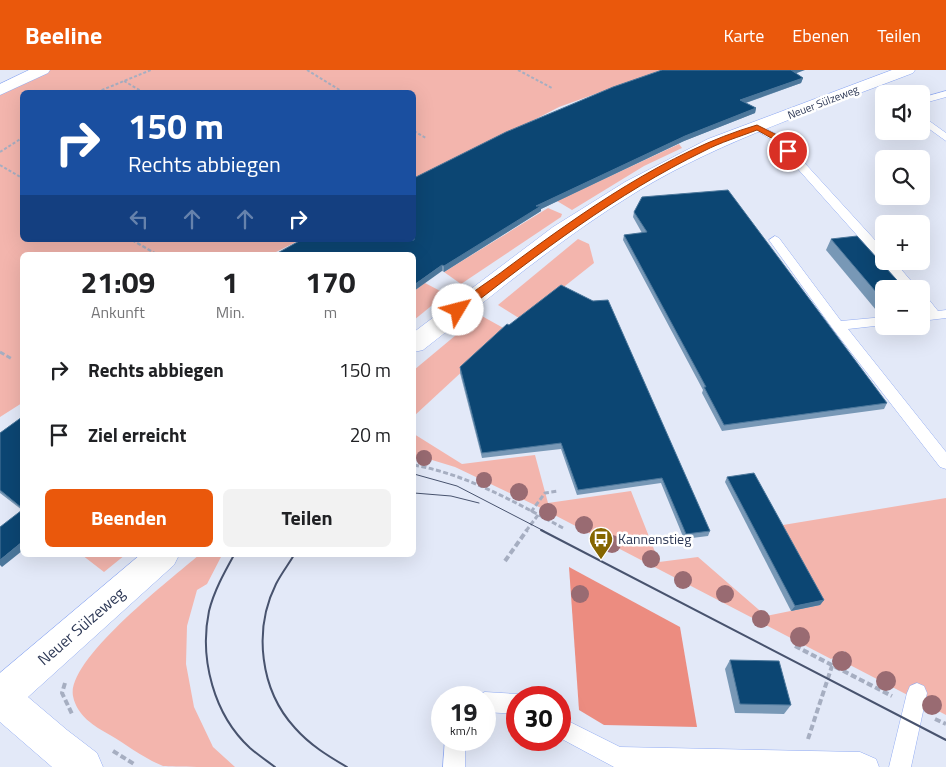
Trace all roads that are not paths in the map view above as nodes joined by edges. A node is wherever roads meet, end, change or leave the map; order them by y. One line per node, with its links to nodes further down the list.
1 (42, 70): 3 (street)
2 (907, 70): 7 (street, Neuer Sülzeweg)
3 (0, 90)
4 (946, 94): 5 (lane)
5 (930, 98)
6 (930, 125): 8 (lane)
7 (757, 127): 10 (lane); 17 (street, Neuer Sülzeweg)
8 (946, 138)
9 (775, 240): 16 (lane)
10 (875, 248)
11 (895, 270): 12 (lane)
12 (904, 280)
13 (930, 306): 14 (lane)
14 (941, 314)
15 (875, 322): 16 (lane)
16 (838, 326): 18 (lane)
17 (416, 342)
18 (946, 463)
19 (161, 557): 20 (street, Neuer Sülzeweg)
20 (0, 697): 24 (street)
21 (916, 700): 27 (lane)
22 (571, 733): 26 (lane)
23 (455, 751): 25 (lane)
24 (97, 759)
25 (454, 767)
26 (868, 767)
27 (900, 767)

